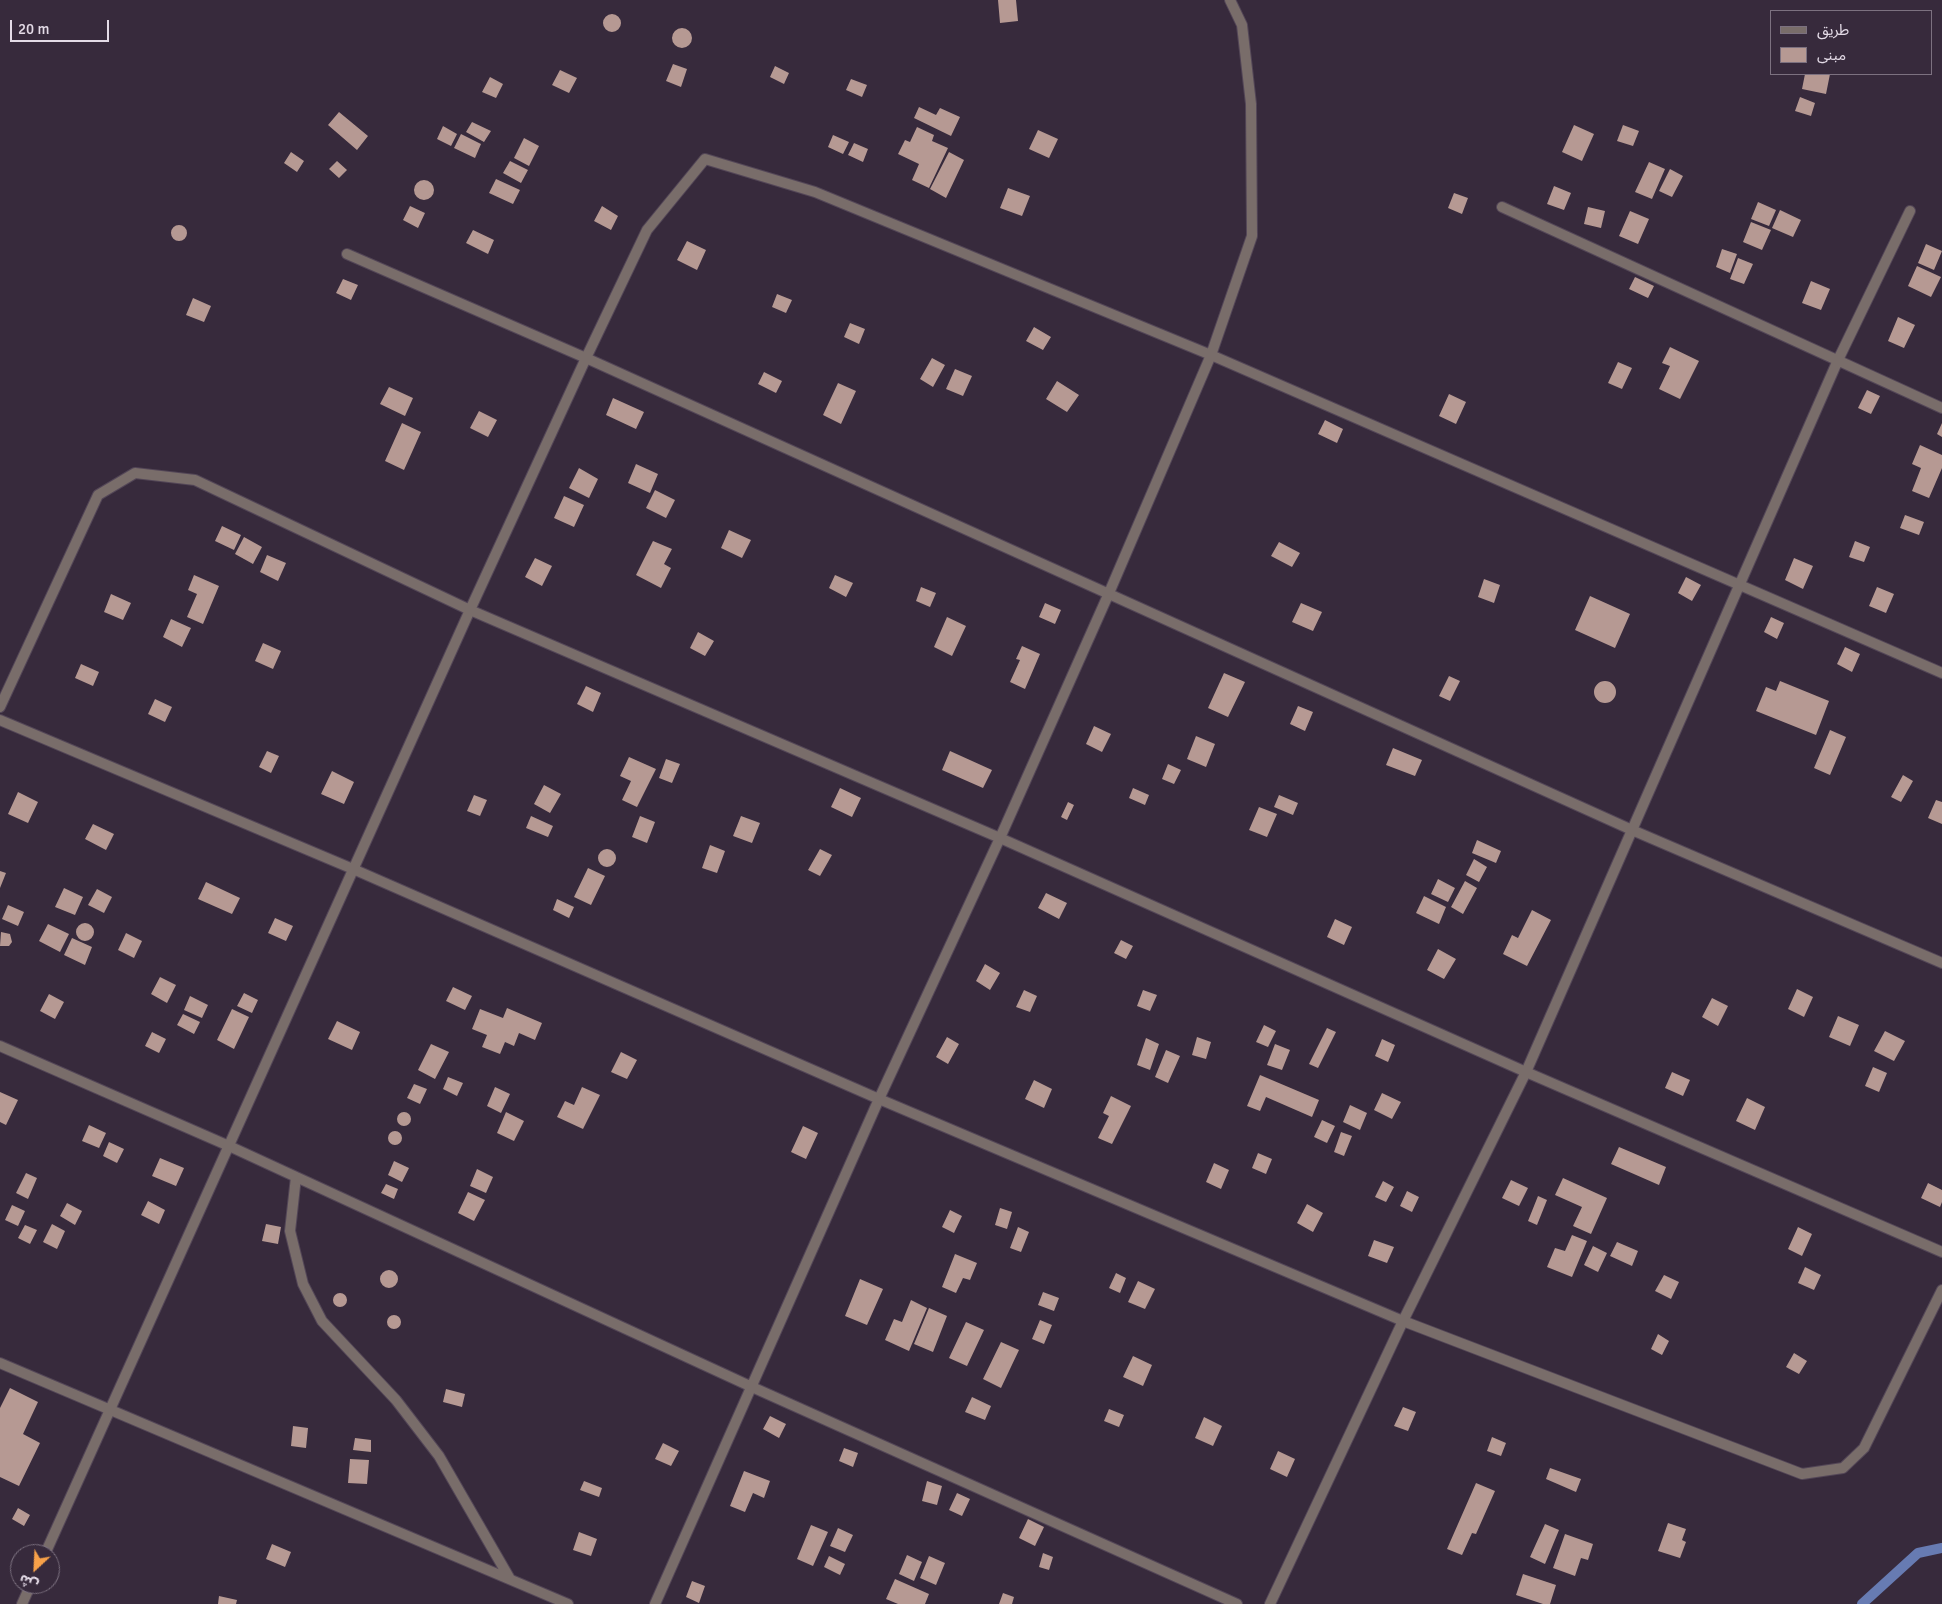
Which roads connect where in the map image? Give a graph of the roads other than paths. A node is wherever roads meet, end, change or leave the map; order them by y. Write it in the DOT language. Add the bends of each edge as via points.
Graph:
graph roads {
  1 [pos="1230,0"];
  2 [pos="1502,207"];
  3 [pos="1910,211"];
  4 [pos="347,254"];
  5 [pos="1211,355"];
  6 [pos="586,358"];
  7 [pos="1838,360"];
  8 [pos="1942,408"];
  9 [pos="1739,586"];
  10 [pos="1109,594"];
  11 [pos="470,610"];
  12 [pos="1942,673"];
  13 [pos="4,685"];
  14 [pos="0,707"];
  15 [pos="0,720"];
  16 [pos="1632,830"];
  17 [pos="1000,838"];
  18 [pos="353,869"];
  19 [pos="1942,963"];
  20 [pos="0,1046"];
  21 [pos="1526,1072"];
  22 [pos="880,1098"];
  23 [pos="229,1146"];
  24 [pos="296,1177"];
  25 [pos="1942,1252"];
  26 [pos="1942,1290"];
  27 [pos="1403,1321"];
  28 [pos="0,1363"];
  29 [pos="752,1387"];
  30 [pos="111,1410"];
  31 [pos="50,1544"];
  32 [pos="510,1579"];
  33 [pos="568,1604"];
  34 [pos="654,1604"];
  35 [pos="1237,1604"];
  36 [pos="1270,1604"];
  1 -- 5 [label="street" via="1242,25 1251,104 1252,236"];
  2 -- 7 [label="street"];
  3 -- 7 [label="street"];
  4 -- 6 [label="street"];
  5 -- 6 [label="street" via="815,192 705,159 647,230"];
  5 -- 9 [label="street"];
  5 -- 10 [label="street"];
  6 -- 10 [label="street"];
  6 -- 11 [label="street"];
  7 -- 8 [label="street"];
  7 -- 9 [label="street"];
  9 -- 12 [label="street"];
  9 -- 16 [label="street"];
  10 -- 16 [label="street"];
  10 -- 17 [label="street"];
  11 -- 13 [label="street" via="195,480 135,473 98,495"];
  11 -- 17 [label="street"];
  11 -- 18 [label="street"];
  13 -- 14 [label="street"];
  15 -- 18 [label="street"];
  16 -- 19 [label="street"];
  16 -- 21 [label="street"];
  17 -- 21 [label="street"];
  17 -- 22 [label="street"];
  18 -- 22 [label="street"];
  18 -- 23 [label="street"];
  20 -- 23 [label="street"];
  21 -- 25 [label="street"];
  21 -- 27 [label="street"];
  22 -- 27 [label="street"];
  22 -- 29 [label="street"];
  23 -- 24 [label="street"];
  23 -- 30 [label="street"];
  24 -- 29 [label="street"];
  24 -- 32 [label="street" via="290,1232 303,1284 322,1321 396,1400 438,1456"];
  26 -- 27 [label="street" via="1864,1448 1843,1468 1802,1474"];
  27 -- 36 [label="street"];
  28 -- 30 [label="street"];
  29 -- 34 [label="street"];
  29 -- 35 [label="street"];
  30 -- 31 [label="street"];
  30 -- 32 [label="street"];
  32 -- 33 [label="street"];
}
